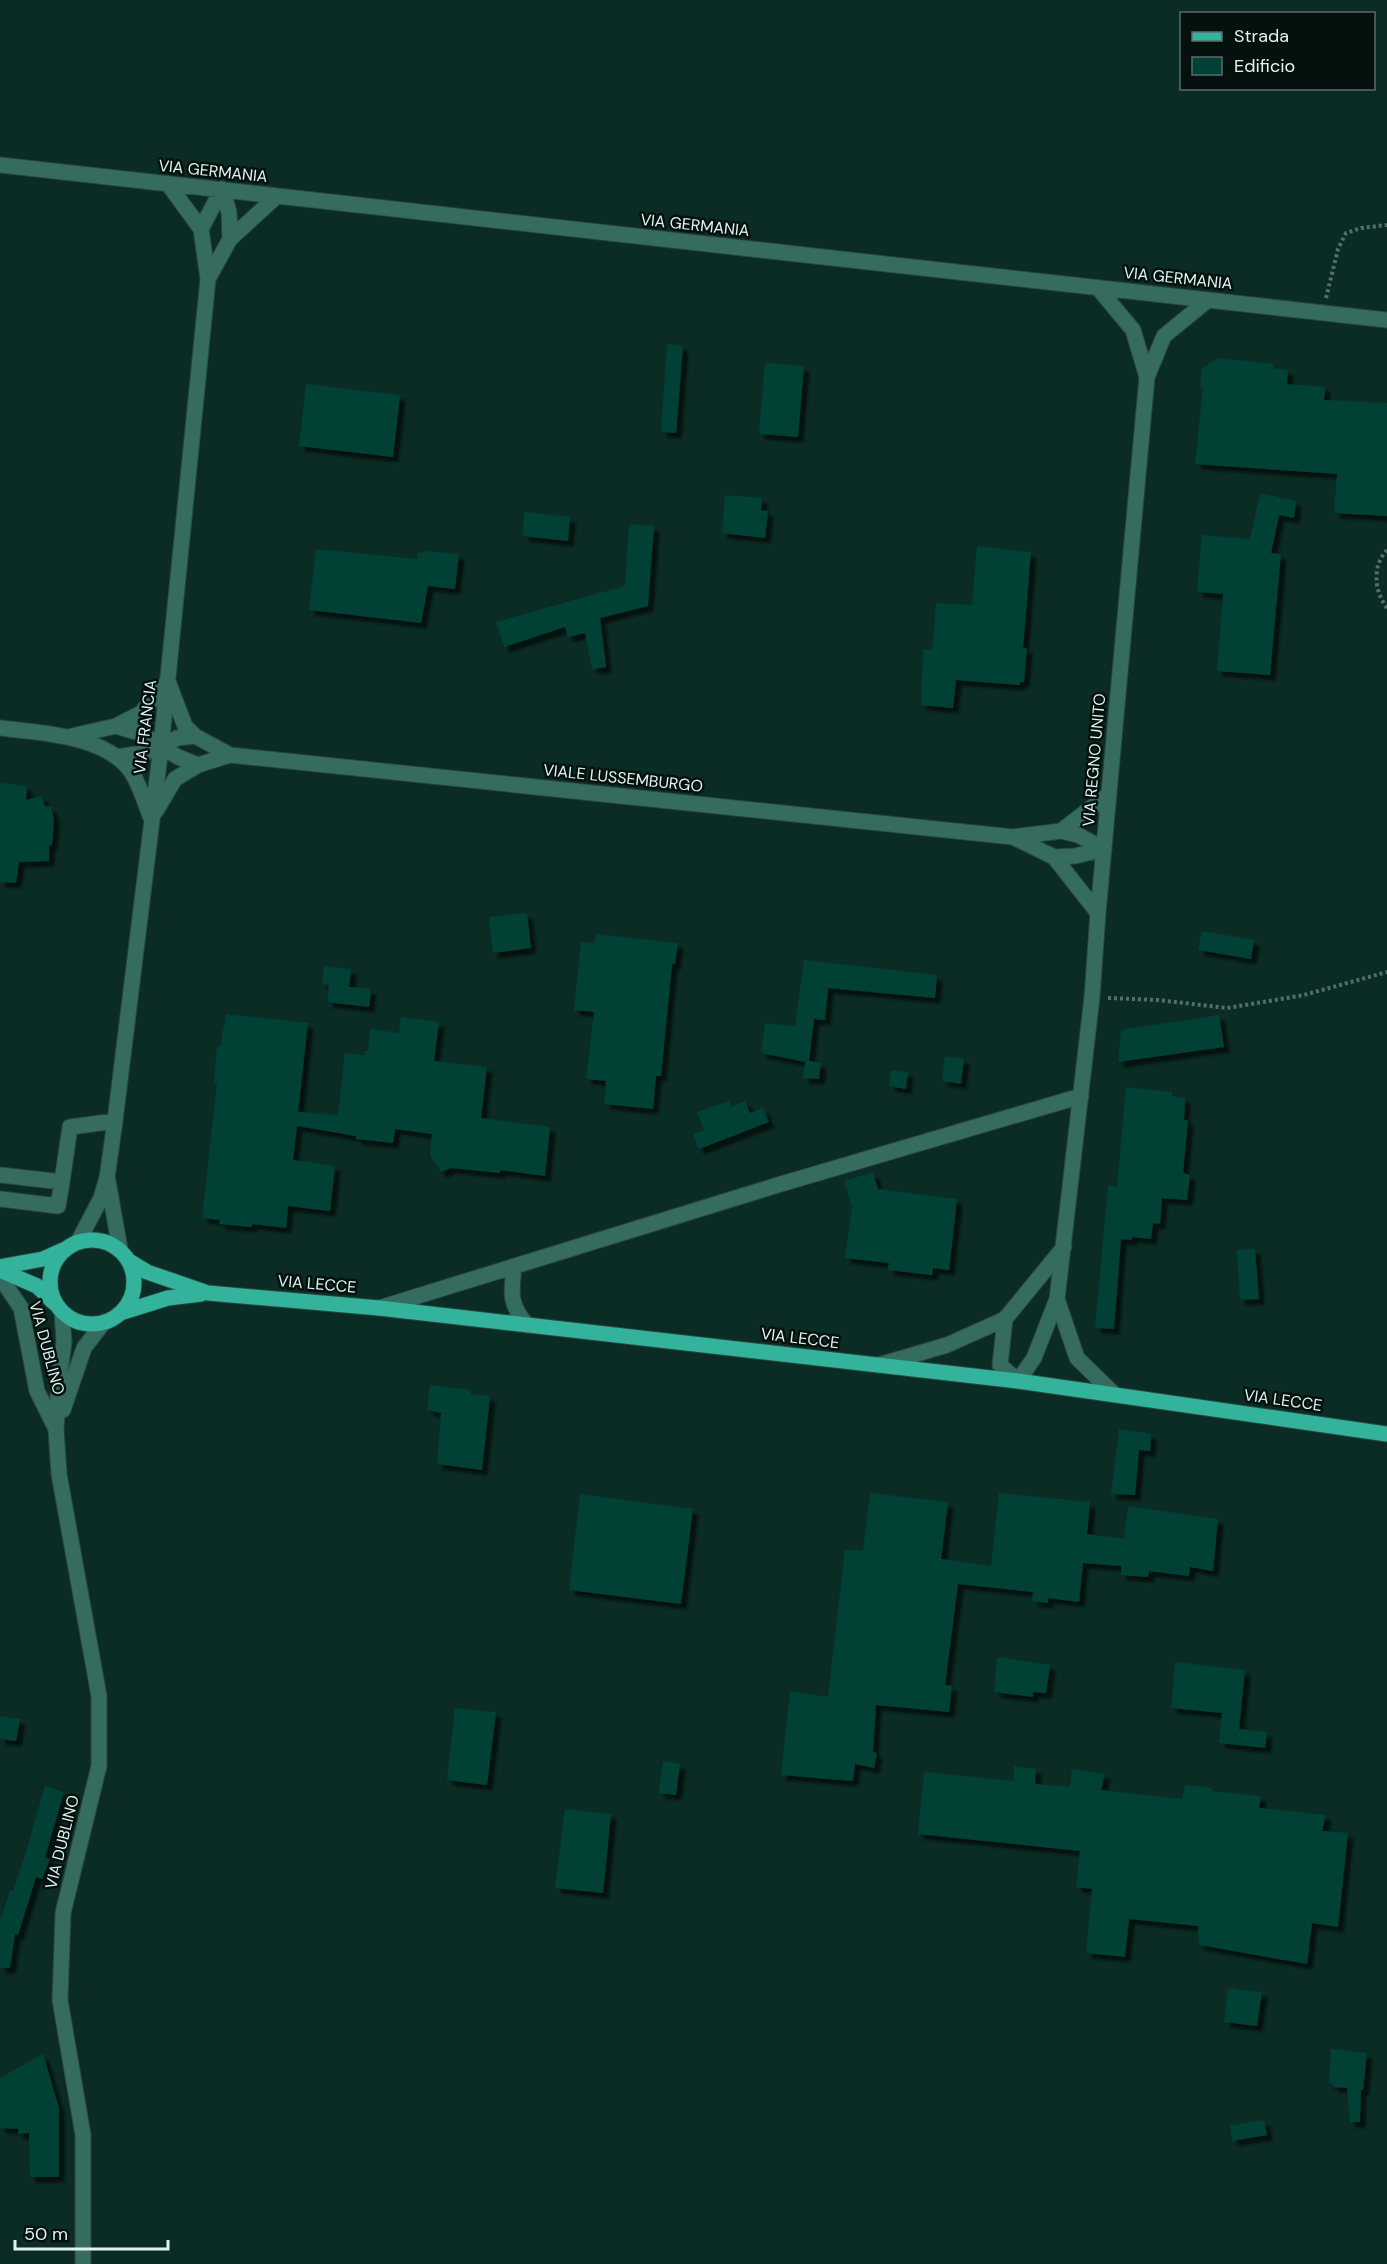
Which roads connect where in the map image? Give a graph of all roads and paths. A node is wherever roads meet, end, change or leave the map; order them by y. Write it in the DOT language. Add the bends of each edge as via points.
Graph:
graph roads {
  1 [pos="0,165"];
  2 [pos="168,184"];
  3 [pos="222,189"];
  4 [pos="277,196"];
  5 [pos="1387,225"];
  6 [pos="201,228"];
  7 [pos="230,239"];
  8 [pos="208,279"];
  9 [pos="1098,288"];
  10 [pos="1208,300"];
  11 [pos="1322,313"];
  12 [pos="1387,320"];
  13 [pos="1147,377"];
  14 [pos="1387,550"];
  15 [pos="1387,608"];
  16 [pos="168,681"];
  17 [pos="116,726"];
  18 [pos="0,728"];
  19 [pos="72,736"];
  20 [pos="195,736"];
  21 [pos="161,747"];
  22 [pos="230,755"];
  23 [pos="117,757"];
  24 [pos="198,765"];
  25 [pos="1109,794"];
  26 [pos="151,819"];
  27 [pos="1061,831"];
  28 [pos="1012,837"];
  29 [pos="1104,849"];
  30 [pos="1054,857"];
  31 [pos="1098,913"];
  32 [pos="1387,972"];
  33 [pos="1092,997"];
  34 [pos="1081,1096"];
  35 [pos="115,1121"];
  36 [pos="0,1175"];
  37 [pos="107,1178"];
  38 [pos="62,1182"];
  39 [pos="0,1199"];
  40 [pos="78,1242"];
  41 [pos="1064,1247"];
  42 [pos="63,1250"];
  43 [pos="124,1255"];
  44 [pos="514,1268"];
  45 [pos="0,1269"];
  46 [pos="0,1277"];
  47 [pos="208,1293"];
  48 [pos="1057,1299"];
  49 [pos="59,1308"];
  50 [pos="379,1308"];
  51 [pos="120,1313"];
  52 [pos="1005,1319"];
  53 [pos="104,1322"];
  54 [pos="527,1325"];
  55 [pos="878,1366"];
  56 [pos="1018,1381"];
  57 [pos="1114,1394"];
  58 [pos="56,1430"];
  59 [pos="1387,1434"];
  60 [pos="83,2264"];
  1 -- 2 [label="street, VIA GERMANIA"];
  2 -- 3 [label="street, VIA GERMANIA"];
  2 -- 6 [label="street"];
  3 -- 4 [label="street, VIA GERMANIA"];
  3 -- 6 [label="street"];
  3 -- 7 [label="street" via="229,212"];
  4 -- 7 [label="street"];
  4 -- 9 [label="street, VIA GERMANIA"];
  5 -- 11 [label="path" via="1346,233 1338,249"];
  6 -- 8 [label="street"];
  7 -- 8 [label="street"];
  8 -- 16 [label="street, VIA FRANCIA"];
  9 -- 10 [label="street, VIA GERMANIA"];
  9 -- 13 [label="street" via="1133,330"];
  10 -- 11 [label="street, VIA GERMANIA"];
  10 -- 13 [label="street, VIA REGNO UNITO" via="1164,336"];
  11 -- 12 [label="street, VIA GERMANIA"];
  13 -- 25 [label="street, VIA REGNO UNITO"];
  14 -- 15 [label="path" via="1379,558 1377,587"];
  16 -- 17 [label="street" via="141,713"];
  16 -- 20 [label="street" via="185,726"];
  16 -- 21 [label="street, VIA FRANCIA"];
  17 -- 19 [label="street"];
  17 -- 21 [label="street" via="142,734"];
  18 -- 19 [label="street"];
  19 -- 23 [label="street"];
  20 -- 21 [label="street" via="177,738"];
  20 -- 22 [label="street"];
  21 -- 23 [label="street"];
  21 -- 24 [label="street"];
  21 -- 26 [label="street, VIA FRANCIA"];
  22 -- 24 [label="street"];
  22 -- 28 [label="street, VIALE LUSSEMBURGO"];
  23 -- 26 [label="street" via="131,772"];
  24 -- 26 [label="street" via="175,779"];
  25 -- 27 [label="street"];
  25 -- 29 [label="street, VIA REGNO UNITO"];
  26 -- 35 [label="street, VIA FRANCIA"];
  27 -- 28 [label="street"];
  27 -- 29 [label="street"];
  28 -- 30 [label="street"];
  29 -- 30 [label="street"];
  29 -- 31 [label="street, VIA REGNO UNITO"];
  30 -- 31 [label="street"];
  31 -- 33 [label="street, VIA REGNO UNITO"];
  32 -- 33 [label="path" via="1304,995 1227,1008"];
  33 -- 34 [label="street, VIA REGNO UNITO"];
  34 -- 41 [label="street, VIA REGNO UNITO"];
  34 -- 44 [label="street"];
  35 -- 37 [label="street, VIA FRANCIA"];
  35 -- 38 [label="street" via="70,1127"];
  36 -- 38 [label="street"];
  37 -- 40 [label="street"];
  37 -- 43 [label="street"];
  38 -- 39 [label="street" via="58,1206"];
  40 -- 42 [label="main road"];
  40 -- 43 [label="main road" via="100,1240"];
  41 -- 48 [label="street, VIA REGNO UNITO"];
  41 -- 52 [label="street"];
  42 -- 45 [label="main road"];
  42 -- 49 [label="main road" via="50,1276 51,1291"];
  43 -- 47 [label="main road, VIA LECCE" via="147,1272"];
  43 -- 51 [label="main road" via="134,1274 134,1289"];
  44 -- 50 [label="street"];
  44 -- 54 [label="street" via="511,1294 515,1312"];
  45 -- 49 [label="main road" via="37,1286"];
  46 -- 58 [label="street, VIA DUBLINO" via="21,1308 37,1391"];
  47 -- 50 [label="main road, VIA LECCE"];
  47 -- 51 [label="main road, VIA LECCE" via="168,1298"];
  48 -- 56 [label="street" via="1034,1358"];
  48 -- 57 [label="street" via="1077,1358"];
  49 -- 53 [label="main road" via="82,1323"];
  49 -- 58 [label="street, VIA DUBLINO" via="64,1342"];
  50 -- 54 [label="main road, VIA LECCE"];
  51 -- 53 [label="main road"];
  52 -- 55 [label="street" via="947,1345"];
  52 -- 56 [label="street" via="1000,1365"];
  53 -- 58 [label="street, VIA DUBLINO" via="84,1348"];
  54 -- 55 [label="main road, VIA LECCE"];
  55 -- 56 [label="main road, VIA LECCE"];
  56 -- 57 [label="main road, VIA LECCE"];
  57 -- 59 [label="main road, VIA LECCE"];
  58 -- 60 [label="street, VIA DUBLINO" via="59,1474 99,1696 99,1766 62,1924 60,2000 83,2135"];
}
